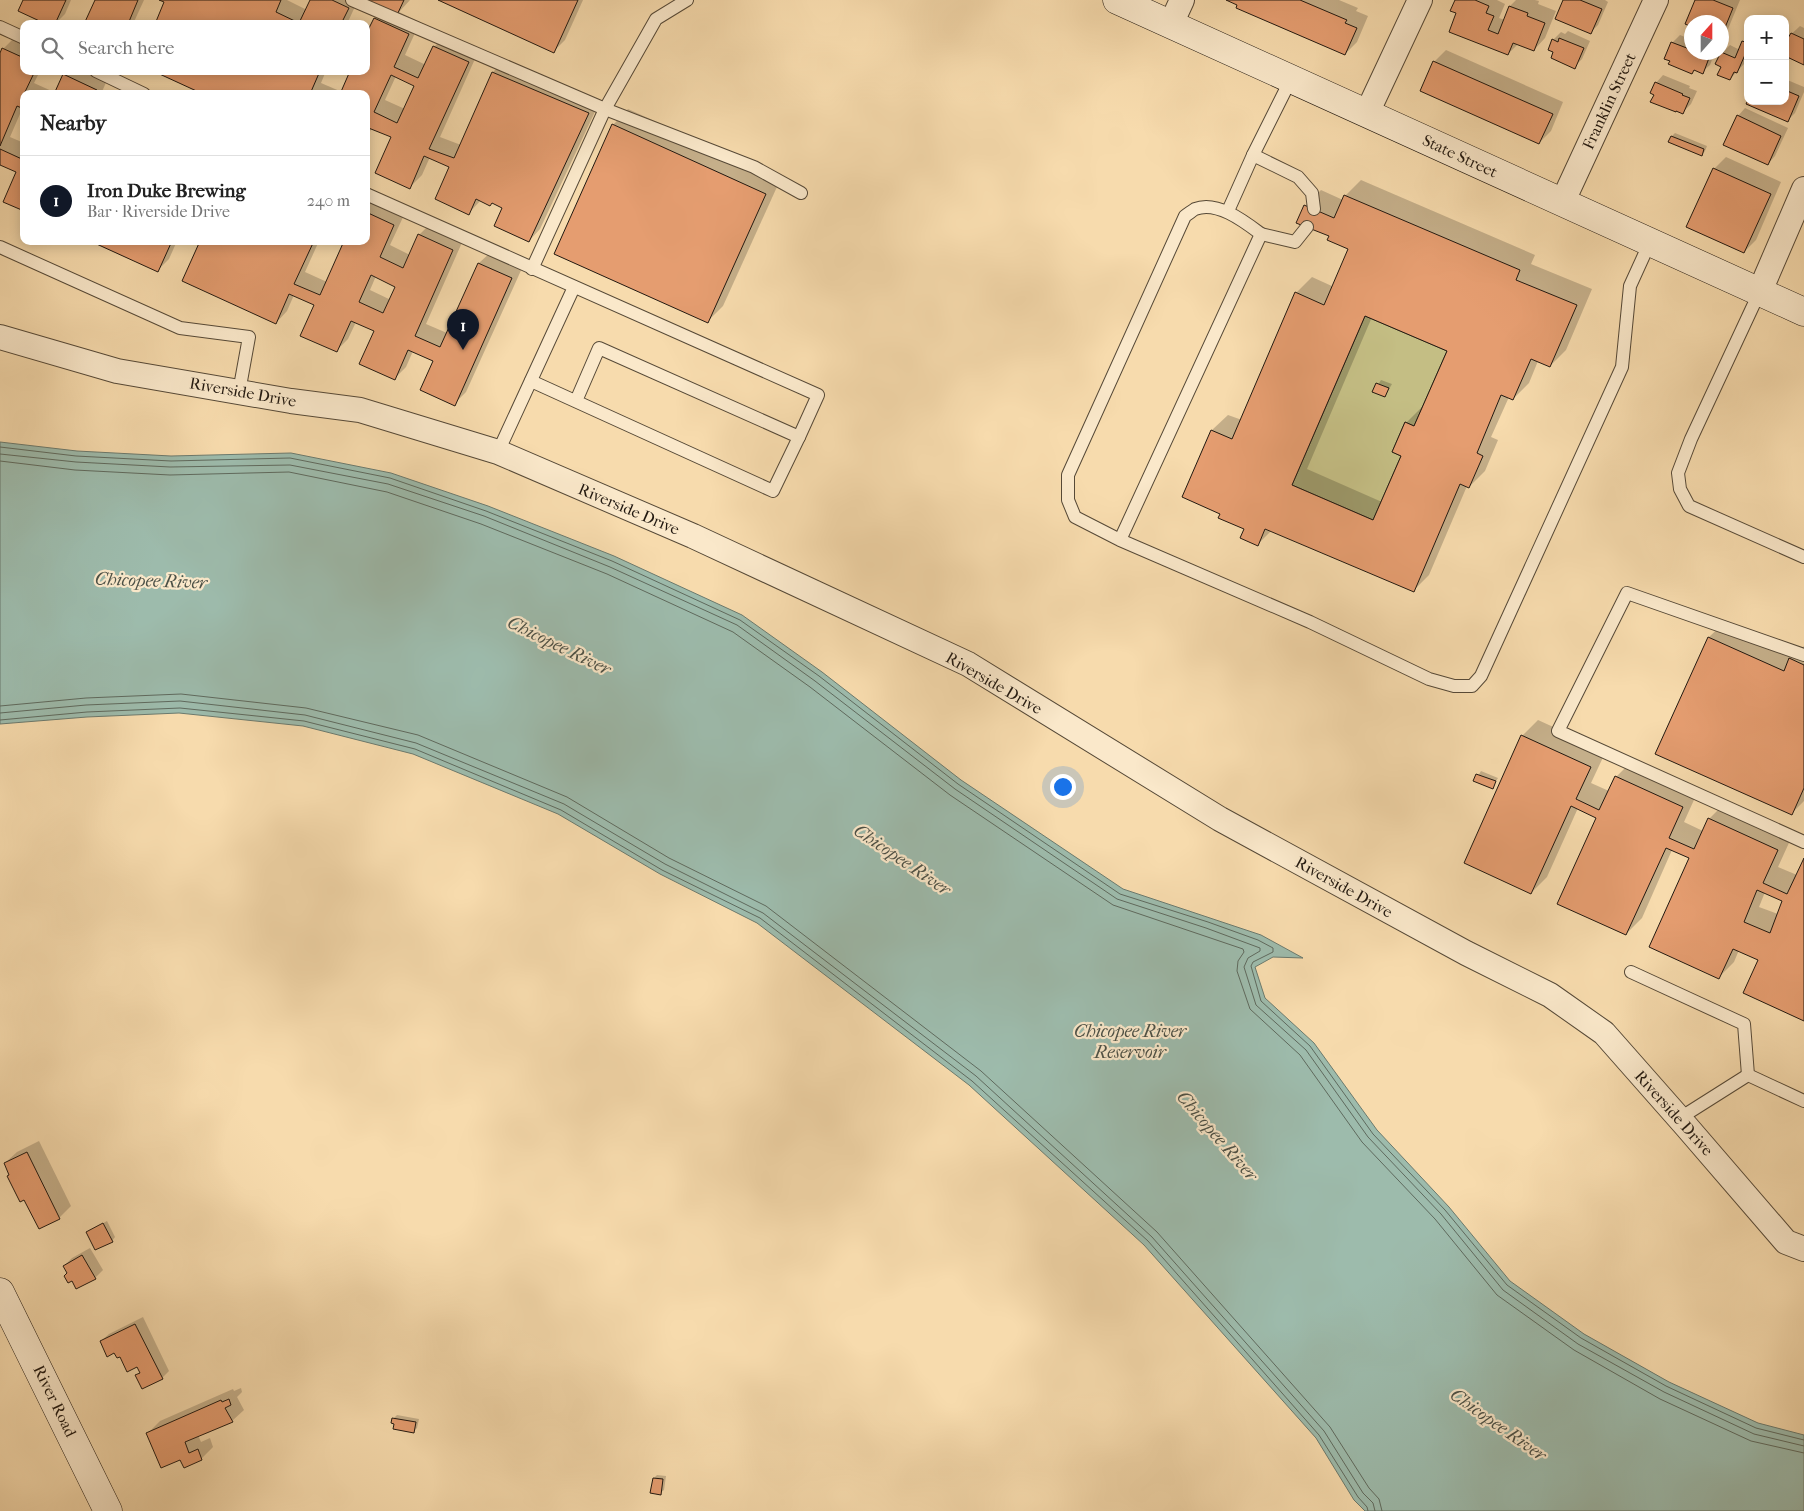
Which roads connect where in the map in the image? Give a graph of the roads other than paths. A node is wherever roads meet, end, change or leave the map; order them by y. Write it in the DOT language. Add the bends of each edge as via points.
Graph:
graph roads {
  1 [pos="352,0"];
  2 [pos="687,0"];
  3 [pos="1117,0"];
  4 [pos="1182,0"];
  5 [pos="1420,0"];
  6 [pos="1656,0"];
  7 [pos="1171,24"];
  8 [pos="0,27"];
  9 [pos="20,36"];
  10 [pos="104,75"];
  11 [pos="1291,79"];
  12 [pos="136,90"];
  13 [pos="605,109"];
  14 [pos="1367,113"];
  15 [pos="1253,155"];
  16 [pos="1804,189"];
  17 [pos="801,193"];
  18 [pos="370,196"];
  19 [pos="1562,203"];
  20 [pos="1314,209"];
  21 [pos="1228,212"];
  22 [pos="1307,227"];
  23 [pos="1261,234"];
  24 [pos="1650,242"];
  25 [pos="0,247"];
  26 [pos="532,269"];
  27 [pos="574,287"];
  28 [pos="1760,291"];
  29 [pos="1804,312"];
  30 [pos="0,337"];
  31 [pos="530,381"];
  32 [pos="240,392"];
  33 [pos="576,401"];
  34 [pos="799,437"];
  35 [pos="498,452"];
  36 [pos="1120,540"];
  37 [pos="1804,557"];
  38 [pos="1804,656"];
  39 [pos="1804,842"];
  40 [pos="1631,972"];
  41 [pos="1748,1076"];
  42 [pos="1804,1101"];
  43 [pos="1680,1118"];
  44 [pos="1804,1249"];
  45 [pos="0,1292"];
  46 [pos="108,1511"];
  1 -- 13 [label="lane"];
  2 -- 13 [label="lane" via="656,19"];
  3 -- 7 [label="street, State Street"];
  4 -- 7 [label="street"];
  5 -- 14 [label="street"];
  6 -- 19 [label="street, Franklin Street"];
  7 -- 11 [label="street, State Street"];
  8 -- 9 [label="lane"];
  10 -- 12 [label="lane"];
  11 -- 14 [label="street, State Street"];
  11 -- 15 [label="lane"];
  13 -- 17 [label="lane" via="754,167"];
  13 -- 26 [label="lane"];
  14 -- 19 [label="street, State Street"];
  15 -- 20 [label="lane" via="1298,177 1312,193"];
  15 -- 21 [label="lane"];
  16 -- 28 [label="street"];
  18 -- 26 [label="lane"];
  19 -- 24 [label="street, State Street"];
  21 -- 23 [label="lane"];
  21 -- 36 [label="lane" via="1206,207 1185,216 1068,474 1068,500 1075,518"];
  22 -- 23 [label="lane" via="1295,242"];
  23 -- 36 [label="lane"];
  24 -- 28 [label="street, State Street"];
  24 -- 36 [label="lane" via="1630,286 1622,367 1481,676 1472,686 1454,686 1429,679 1310,622"];
  25 -- 32 [label="lane" via="180,328 250,337"];
  26 -- 27 [label="lane"];
  27 -- 31 [label="lane"];
  27 -- 34 [label="lane" via="818,395"];
  28 -- 29 [label="street, State Street"];
  28 -- 37 [label="lane" via="1691,439 1678,473 1680,489 1689,506"];
  30 -- 32 [label="street, Riverside Drive" via="118,371"];
  31 -- 33 [label="lane"];
  31 -- 35 [label="lane"];
  32 -- 35 [label="street, Riverside Drive" via="360,410"];
  33 -- 34 [label="lane" via="599,348"];
  33 -- 34 [label="lane" via="774,491"];
  35 -- 43 [label="street, Riverside Drive" via="693,536 968,664 1220,819 1550,996 1604,1034"];
  38 -- 39 [label="lane" via="1627,593 1558,731"];
  40 -- 41 [label="lane" via="1744,1024"];
  41 -- 42 [label="lane"];
  41 -- 43 [label="lane"];
  43 -- 44 [label="street, Riverside Drive" via="1786,1242"];
  45 -- 46 [label="street, River Road"];
}
